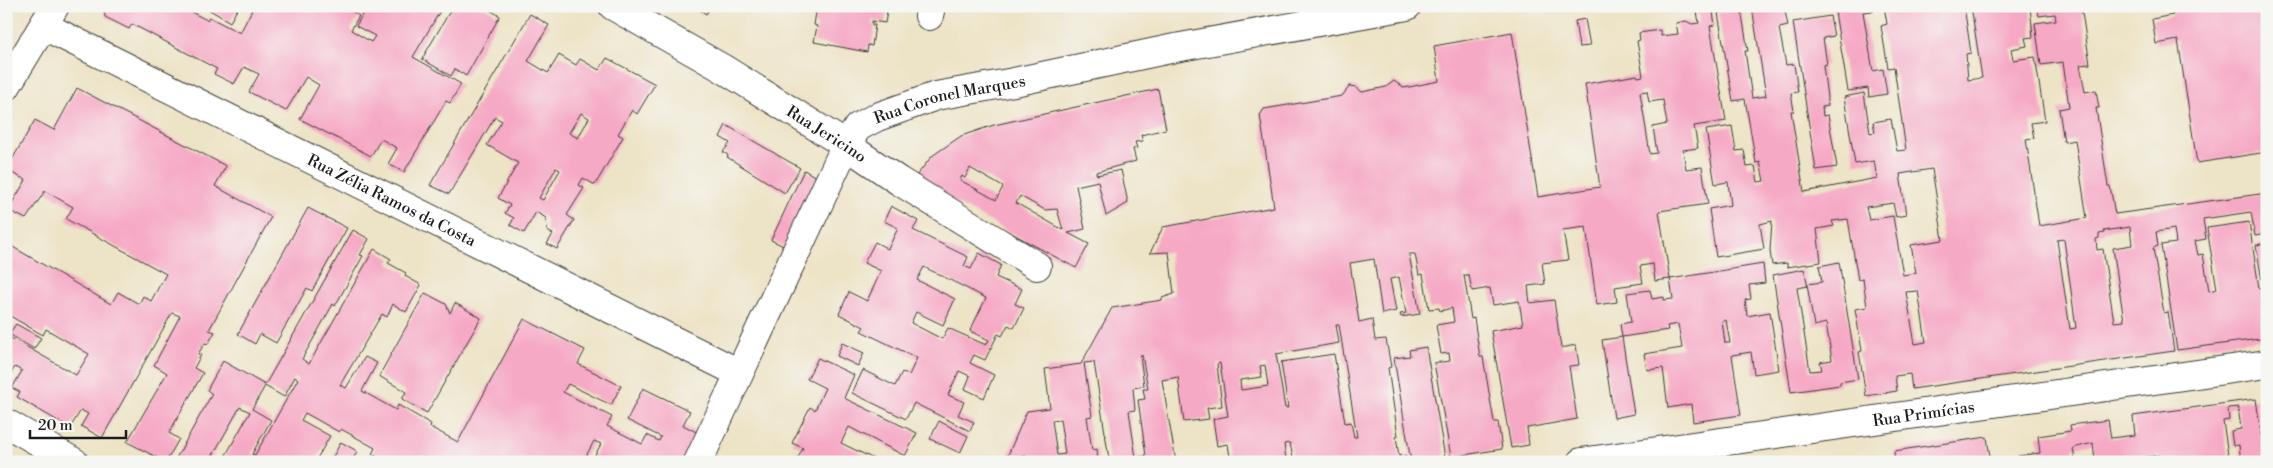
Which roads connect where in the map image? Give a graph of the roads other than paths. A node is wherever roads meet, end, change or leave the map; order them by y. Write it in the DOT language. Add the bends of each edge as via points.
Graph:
graph roads {
  1 [pos="613,6"];
  2 [pos="1407,6"];
  3 [pos="49,16"];
  4 [pos="6,86"];
  5 [pos="846,146"];
  6 [pos="1037,266"];
  7 [pos="2267,364"];
  8 [pos="739,373"];
  9 [pos="6,423"];
  10 [pos="74,462"];
  11 [pos="698,462"];
  12 [pos="1581,462"];
  1 -- 5 [label="street, Rua Jericino" via="722,68"];
  2 -- 5 [label="street, Rua Coronel Marques" via="936,96 858,127"];
  3 -- 4 [label="street"];
  3 -- 8 [label="street, Rua Zélia Ramos da Costa"];
  5 -- 6 [label="street, Rua Jericino"];
  5 -- 8 [label="street, Rua Coronel Marques"];
  7 -- 12 [label="street, Rua Primícias"];
  8 -- 11 [label="street, Rua Coronel Marques"];
  9 -- 10 [label="street"];
}
